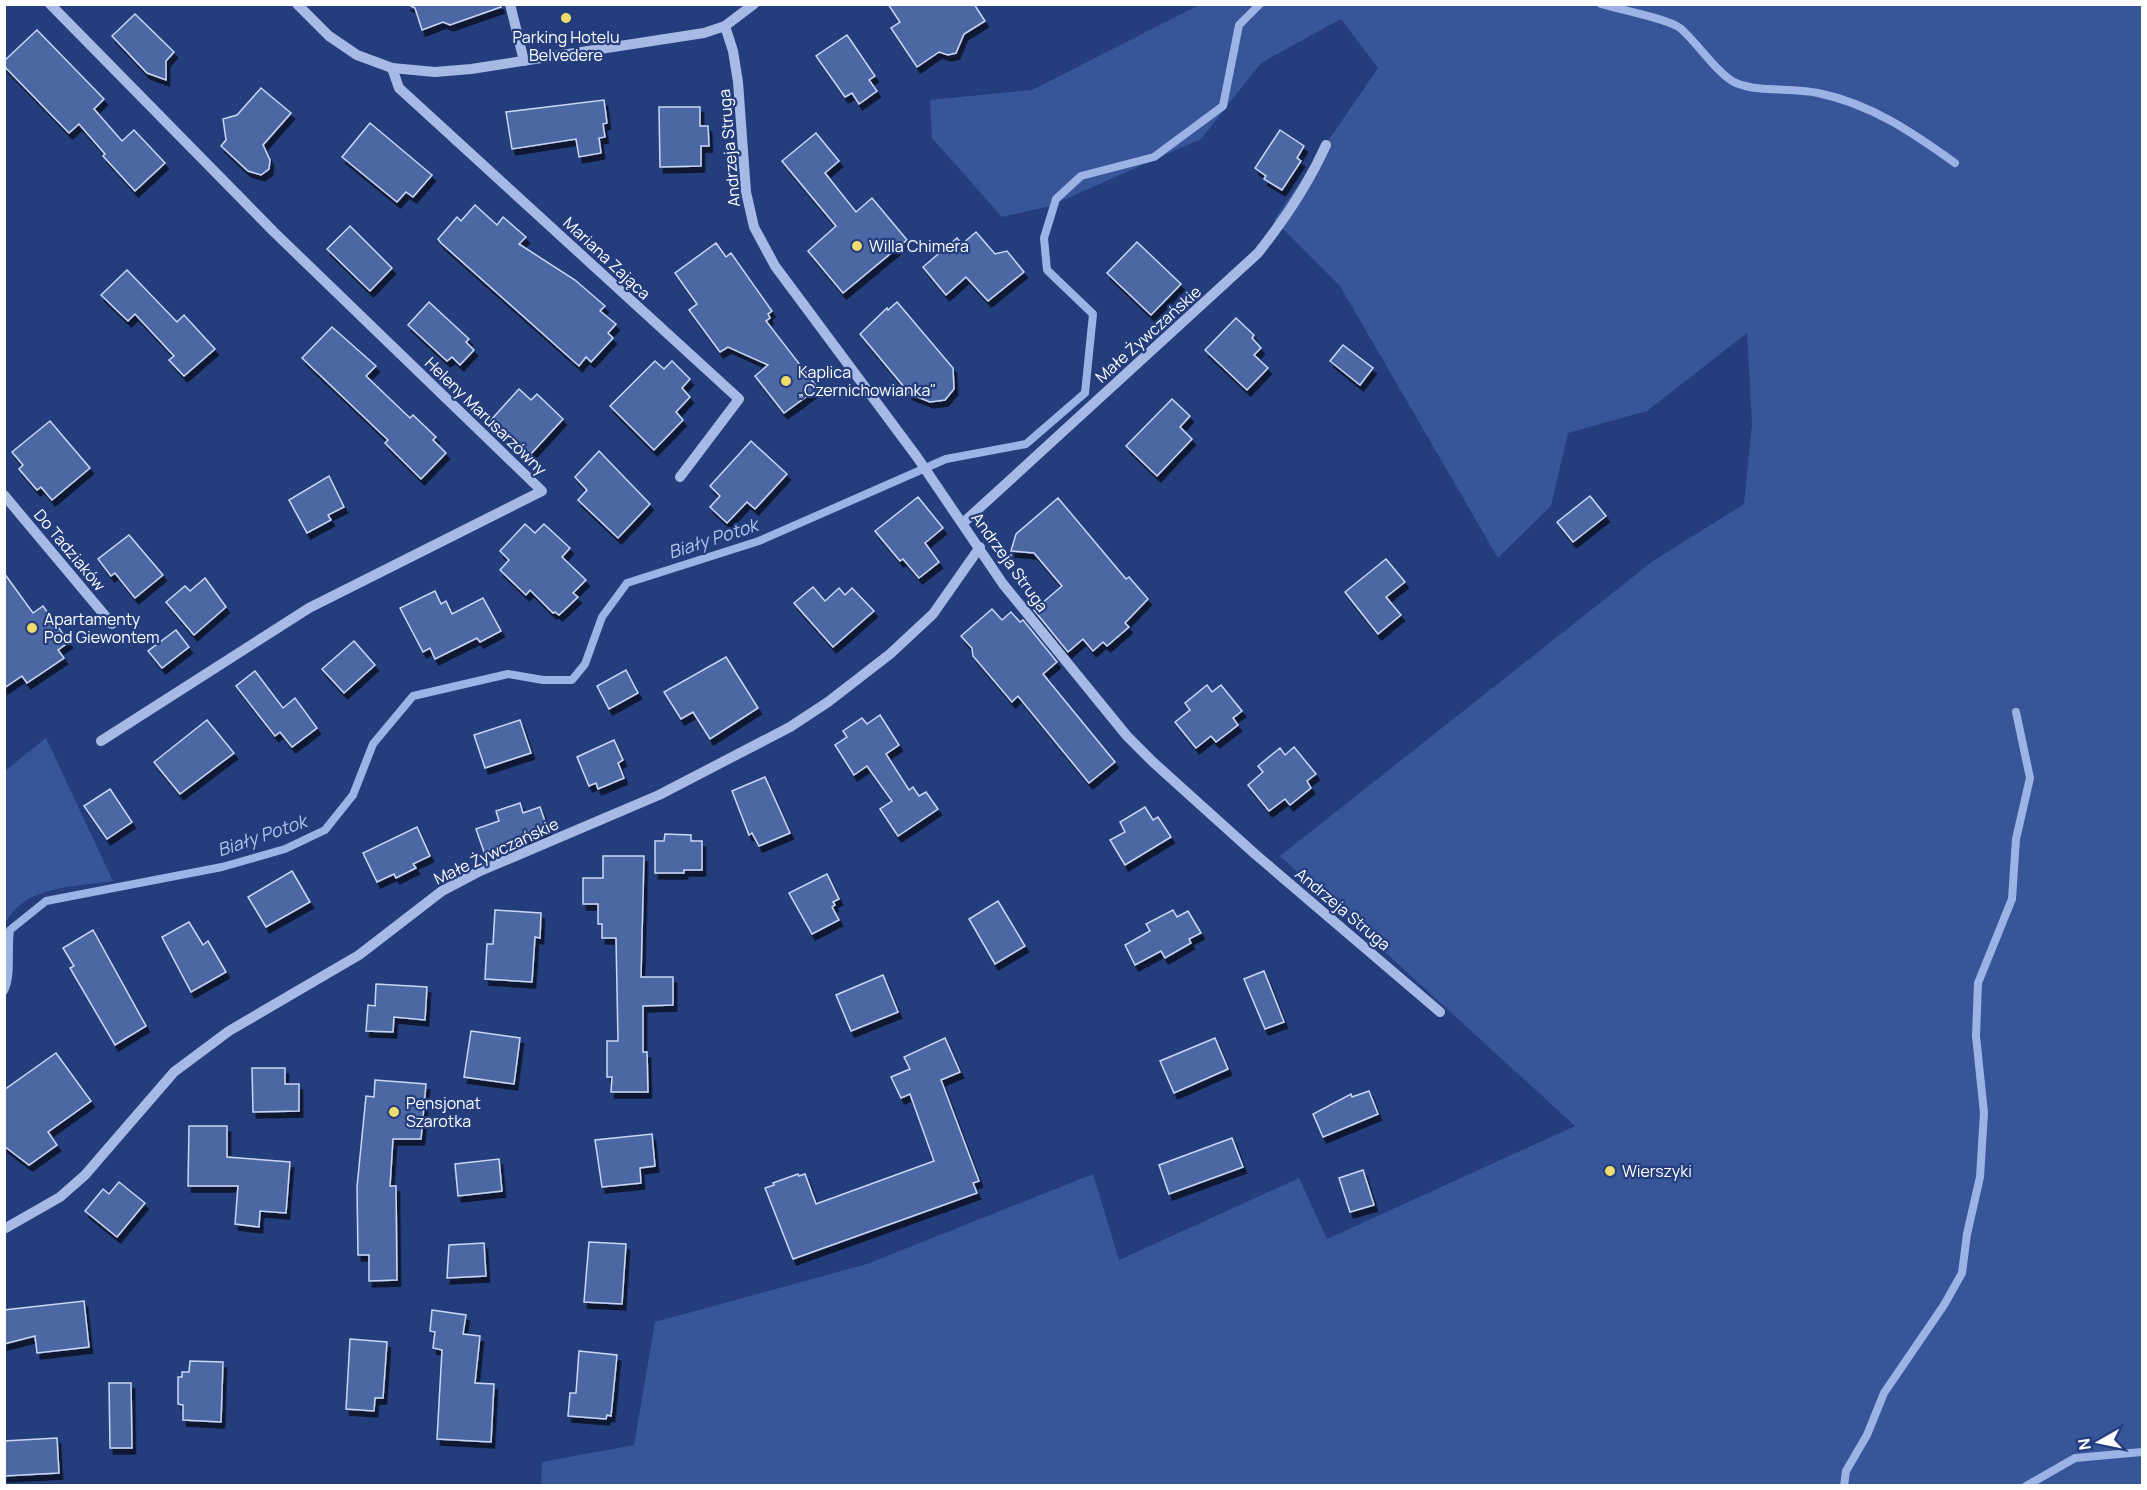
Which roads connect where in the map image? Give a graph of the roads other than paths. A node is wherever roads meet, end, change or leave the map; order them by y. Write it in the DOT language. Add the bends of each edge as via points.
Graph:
graph roads {
  1 [pos="50,4"];
  2 [pos="297,4"];
  3 [pos="510,4"];
  4 [pos="754,4"];
  5 [pos="725,26"];
  6 [pos="524,61"];
  7 [pos="392,68"];
  8 [pos="1326,145"];
  9 [pos="680,477"];
  10 [pos="4,495"];
  11 [pos="963,523"];
  12 [pos="980,547"];
  13 [pos="112,624"];
  14 [pos="101,741"];
  15 [pos="1440,1012"];
  16 [pos="4,1229"];
  1 -- 14 [label="street, Heleny Marusarzówny" via="274,232 542,491 309,608"];
  2 -- 7 [label="street" via="342,45"];
  3 -- 6 [label="street"];
  4 -- 5 [label="street"];
  5 -- 6 [label="street" via="704,33"];
  5 -- 11 [label="street, Andrzeja Struga" via="738,82 746,192 754,227 775,266"];
  6 -- 7 [label="street" via="449,72"];
  7 -- 9 [label="street, Mariana Zająca" via="399,88 739,399"];
  8 -- 11 [label="street, Małe Żywczańskie" via="1291,210 1258,253"];
  10 -- 13 [label="street, Do Tadziaków"];
  11 -- 12 [label="street, Andrzeja Struga"];
  12 -- 15 [label="street, Andrzeja Struga" via="1019,604 1134,742 1255,854"];
  12 -- 16 [label="street, Małe Żywczańskie" via="927,620 828,702 790,727 659,795 442,891 342,966 238,1025 174,1072 85,1175 60,1197"];
}
